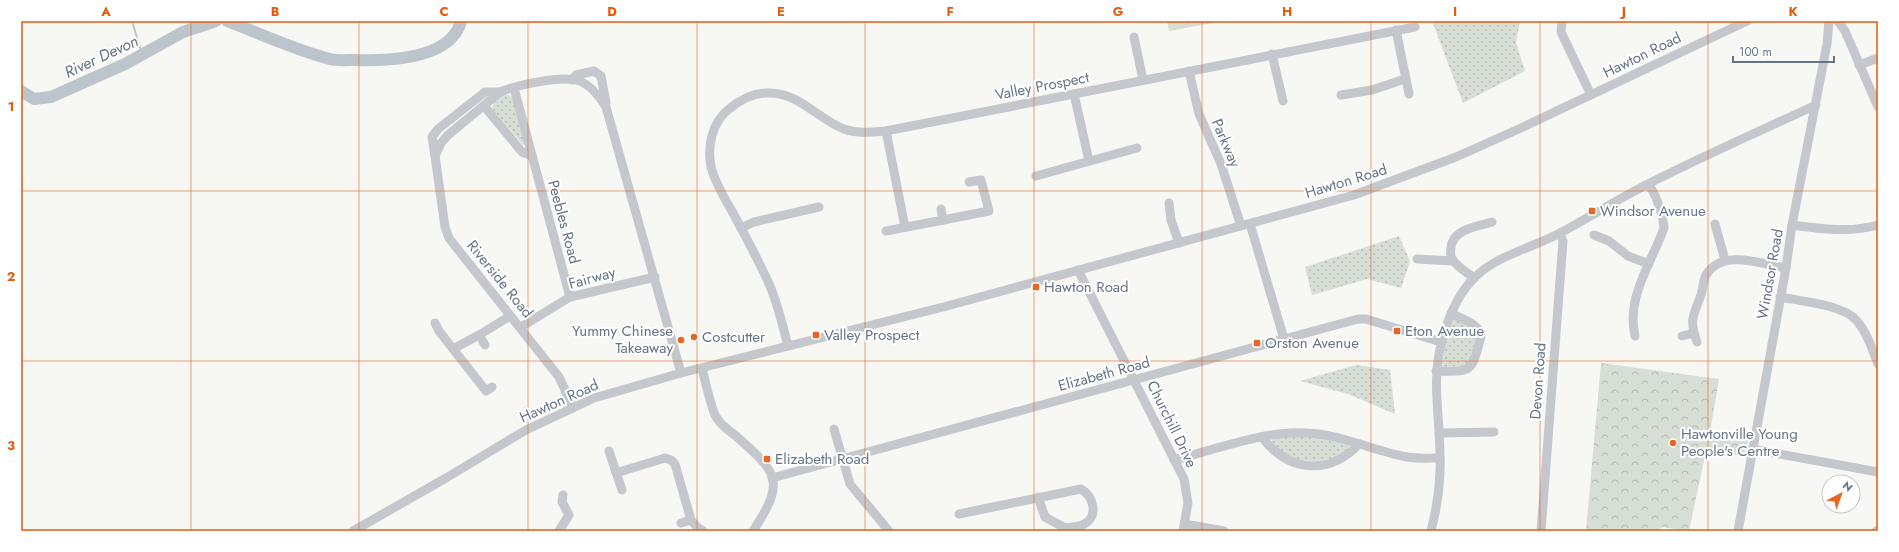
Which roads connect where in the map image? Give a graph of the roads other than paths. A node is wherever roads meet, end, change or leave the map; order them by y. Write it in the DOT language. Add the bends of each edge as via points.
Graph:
graph roads {
  1 [pos="1562,21"];
  2 [pos="1747,21"];
  3 [pos="1829,21"];
  4 [pos="1838,21"];
  5 [pos="1415,27"];
  6 [pos="1396,30"];
  7 [pos="1134,37"];
  8 [pos="1272,54"];
  9 [pos="1878,58"];
  10 [pos="1859,65"];
  11 [pos="1189,71"];
  12 [pos="1405,79"];
  13 [pos="572,80"];
  14 [pos="1143,80"];
  15 [pos="514,88"];
  16 [pos="500,92"];
  17 [pos="1074,94"];
  18 [pos="1409,94"];
  19 [pos="1341,95"];
  20 [pos="1591,95"];
  21 [pos="1283,101"];
  22 [pos="1816,105"];
  23 [pos="484,106"];
  24 [pos="606,107"];
  25 [pos="1878,107"];
  26 [pos="886,131"];
  27 [pos="1137,148"];
  28 [pos="530,155"];
  29 [pos="435,156"];
  30 [pos="1089,161"];
  31 [pos="1036,176"];
  32 [pos="969,182"];
  33 [pos="1649,184"];
  34 [pos="1169,203"];
  35 [pos="819,207"];
  36 [pos="941,209"];
  37 [pos="943,220"];
  38 [pos="1492,222"];
  39 [pos="1250,224"];
  40 [pos="1715,224"];
  41 [pos="1792,225"];
  42 [pos="1878,225"];
  43 [pos="1241,226"];
  44 [pos="905,227"];
  45 [pos="741,228"];
  46 [pos="886,231"];
  47 [pos="1560,233"];
  48 [pos="1594,235"];
  49 [pos="1180,243"];
  50 [pos="1417,259"];
  51 [pos="1725,260"];
  52 [pos="1453,261"];
  53 [pos="1649,264"];
  54 [pos="1786,268"];
  55 [pos="1078,270"];
  56 [pos="655,277"];
  57 [pos="1474,278"];
  58 [pos="570,297"];
  59 [pos="1780,297"];
  60 [pos="1451,313"];
  61 [pos="510,316"];
  62 [pos="440,326"];
  63 [pos="520,327"];
  64 [pos="480,335"];
  65 [pos="1635,336"];
  66 [pos="1682,336"];
  67 [pos="1284,339"];
  68 [pos="1441,342"];
  69 [pos="485,345"];
  70 [pos="788,346"];
  71 [pos="453,349"];
  72 [pos="1878,364"];
  73 [pos="702,369"];
  74 [pos="1436,371"];
  75 [pos="681,373"];
  76 [pos="1135,380"];
  77 [pos="492,387"];
  78 [pos="574,408"];
  79 [pos="834,429"];
  80 [pos="1494,432"];
  81 [pos="1439,433"];
  82 [pos="1262,437"];
  83 [pos="1359,444"];
  84 [pos="1752,449"];
  85 [pos="609,451"];
  86 [pos="1440,458"];
  87 [pos="842,460"];
  88 [pos="1174,460"];
  89 [pos="1878,472"];
  90 [pos="616,473"];
  91 [pos="772,478"];
  92 [pos="622,490"];
  93 [pos="1038,497"];
  94 [pos="560,500"];
  95 [pos="959,514"];
  96 [pos="691,520"];
  97 [pos="681,523"];
  98 [pos="1184,527"];
  99 [pos="888,530"];
  100 [pos="1065,530"];
  101 [pos="354,531"];
  102 [pos="559,531"];
  103 [pos="703,531"];
  104 [pos="753,531"];
  105 [pos="1224,531"];
  106 [pos="1431,531"];
  107 [pos="1541,531"];
  108 [pos="1738,531"];
  1 -- 20 [label="street" via="1561,32"];
  2 -- 20 [label="street, Hawton Road"];
  3 -- 22 [label="street, Windsor Road"];
  4 -- 10 [label="street" via="1845,31"];
  5 -- 6 [label="street, Valley Prospect"];
  6 -- 8 [label="street, Valley Prospect"];
  6 -- 12 [label="street"];
  7 -- 14 [label="street"];
  8 -- 11 [label="street, Valley Prospect"];
  8 -- 21 [label="street"];
  9 -- 10 [label="street"];
  10 -- 25 [label="street"];
  11 -- 14 [label="street, Valley Prospect"];
  11 -- 43 [label="street, Parkway" via="1199,114 1221,164"];
  12 -- 18 [label="street"];
  12 -- 19 [label="street" via="1372,90"];
  13 -- 15 [label="street, Riverside Road" via="550,81"];
  13 -- 24 [label="street, Riverside Road" via="581,82 599,96"];
  13 -- 24 [label="street, Riverside Road" via="576,75 594,71 601,76"];
  14 -- 17 [label="street, Valley Prospect"];
  15 -- 16 [label="street, Riverside Road"];
  15 -- 28 [label="street, Peebles Road"];
  16 -- 23 [label="street, Riverside Road"];
  16 -- 29 [label="street, Riverside Road" via="485,92 438,129 432,137"];
  17 -- 26 [label="street, Valley Prospect"];
  17 -- 30 [label="street"];
  20 -- 39 [label="street, Hawton Road" via="1488,143 1397,180 1354,195"];
  22 -- 33 [label="street"];
  22 -- 41 [label="street, Windsor Road"];
  23 -- 28 [label="street" via="522,152"];
  23 -- 29 [label="street, Riverside Road" via="444,138"];
  24 -- 56 [label="street, Riverside Road"];
  26 -- 44 [label="street"];
  26 -- 45 [label="street, Valley Prospect" via="863,133 845,130 782,94 768,92 752,95 737,102 714,126 710,146 711,167 722,194"];
  27 -- 30 [label="street"];
  28 -- 58 [label="street, Peebles Road"];
  29 -- 61 [label="street, Riverside Road" via="447,233"];
  30 -- 31 [label="street"];
  32 -- 37 [label="street" via="981,180 989,211"];
  33 -- 47 [label="street"];
  33 -- 53 [label="street" via="1659,204 1664,228"];
  34 -- 49 [label="street" via="1171,220"];
  35 -- 45 [label="street" via="754,222"];
  36 -- 37 [label="street"];
  37 -- 44 [label="street"];
  38 -- 52 [label="street" via="1455,236 1450,254"];
  39 -- 43 [label="street, Hawton Road"];
  39 -- 67 [label="street"];
  40 -- 51 [label="street"];
  41 -- 42 [label="street" via="1826,230 1852,230"];
  41 -- 54 [label="street, Windsor Road"];
  43 -- 49 [label="street, Hawton Road"];
  44 -- 46 [label="street"];
  45 -- 70 [label="street, Valley Prospect" via="771,288"];
  47 -- 57 [label="street" via="1498,261"];
  47 -- 107 [label="street, Devon Road" via="1563,241"];
  48 -- 53 [label="street" via="1615,244 1628,256"];
  49 -- 55 [label="street, Hawton Road"];
  50 -- 52 [label="street"];
  51 -- 54 [label="street"];
  51 -- 66 [label="street" via="1710,269 1705,276 1702,292 1693,312 1695,338"];
  52 -- 57 [label="street"];
  53 -- 65 [label="street" via="1636,293 1633,327"];
  54 -- 59 [label="street, Windsor Road"];
  55 -- 70 [label="street, Hawton Road"];
  55 -- 76 [label="street, Churchill Drive"];
  56 -- 58 [label="street, Fairway"];
  56 -- 75 [label="street, Riverside Road"];
  57 -- 60 [label="street" via="1458,298"];
  58 -- 63 [label="street, Fairway"];
  59 -- 72 [label="street" via="1845,311 1856,319 1863,329"];
  59 -- 84 [label="street, Windsor Road"];
  60 -- 68 [label="street"];
  60 -- 74 [label="street" via="1477,327 1481,337 1471,368"];
  61 -- 63 [label="street, Riverside Road"];
  61 -- 64 [label="street"];
  62 -- 71 [label="street"];
  63 -- 78 [label="street, Riverside Road" via="559,377"];
  64 -- 69 [label="street"];
  64 -- 71 [label="street"];
  67 -- 68 [label="street, Elizabeth Road" via="1366,319"];
  67 -- 76 [label="street, Elizabeth Road"];
  68 -- 74 [label="street"];
  70 -- 73 [label="street, Hawton Road"];
  71 -- 77 [label="street" via="486,391"];
  73 -- 75 [label="street, Hawton Road"];
  73 -- 91 [label="street" via="716,416 762,459"];
  74 -- 81 [label="street"];
  75 -- 78 [label="street, Hawton Road" via="594,398"];
  76 -- 87 [label="street, Elizabeth Road"];
  76 -- 88 [label="street, Churchill Drive"];
  78 -- 101 [label="street, Hawton Road" via="526,430"];
  79 -- 87 [label="street"];
  80 -- 81 [label="street"];
  81 -- 86 [label="street"];
  82 -- 83 [label="street" via="1306,433 1340,438"];
  82 -- 83 [label="street" via="1268,446 1282,457 1307,466 1322,465 1340,459"];
  82 -- 88 [label="street"];
  83 -- 86 [label="street" via="1408,457"];
  84 -- 89 [label="street"];
  84 -- 108 [label="street, Windsor Road"];
  85 -- 90 [label="street"];
  86 -- 106 [label="street" via="1436,510"];
  87 -- 91 [label="street, Elizabeth Road"];
  87 -- 99 [label="street" via="850,484"];
  88 -- 98 [label="street, Churchill Drive" via="1184,479 1188,495"];
  90 -- 92 [label="street"];
  90 -- 96 [label="street" via="665,458 671,460 675,464"];
  91 -- 104 [label="street" via="772,498"];
  93 -- 95 [label="street"];
  93 -- 100 [label="street" via="1045,516"];
  93 -- 100 [label="street" via="1081,489 1090,496 1093,512 1090,519 1085,524"];
  94 -- 102 [label="street" via="568,515"];
  96 -- 97 [label="street"];
  96 -- 103 [label="street"];
  98 -- 105 [label="street"];
}
